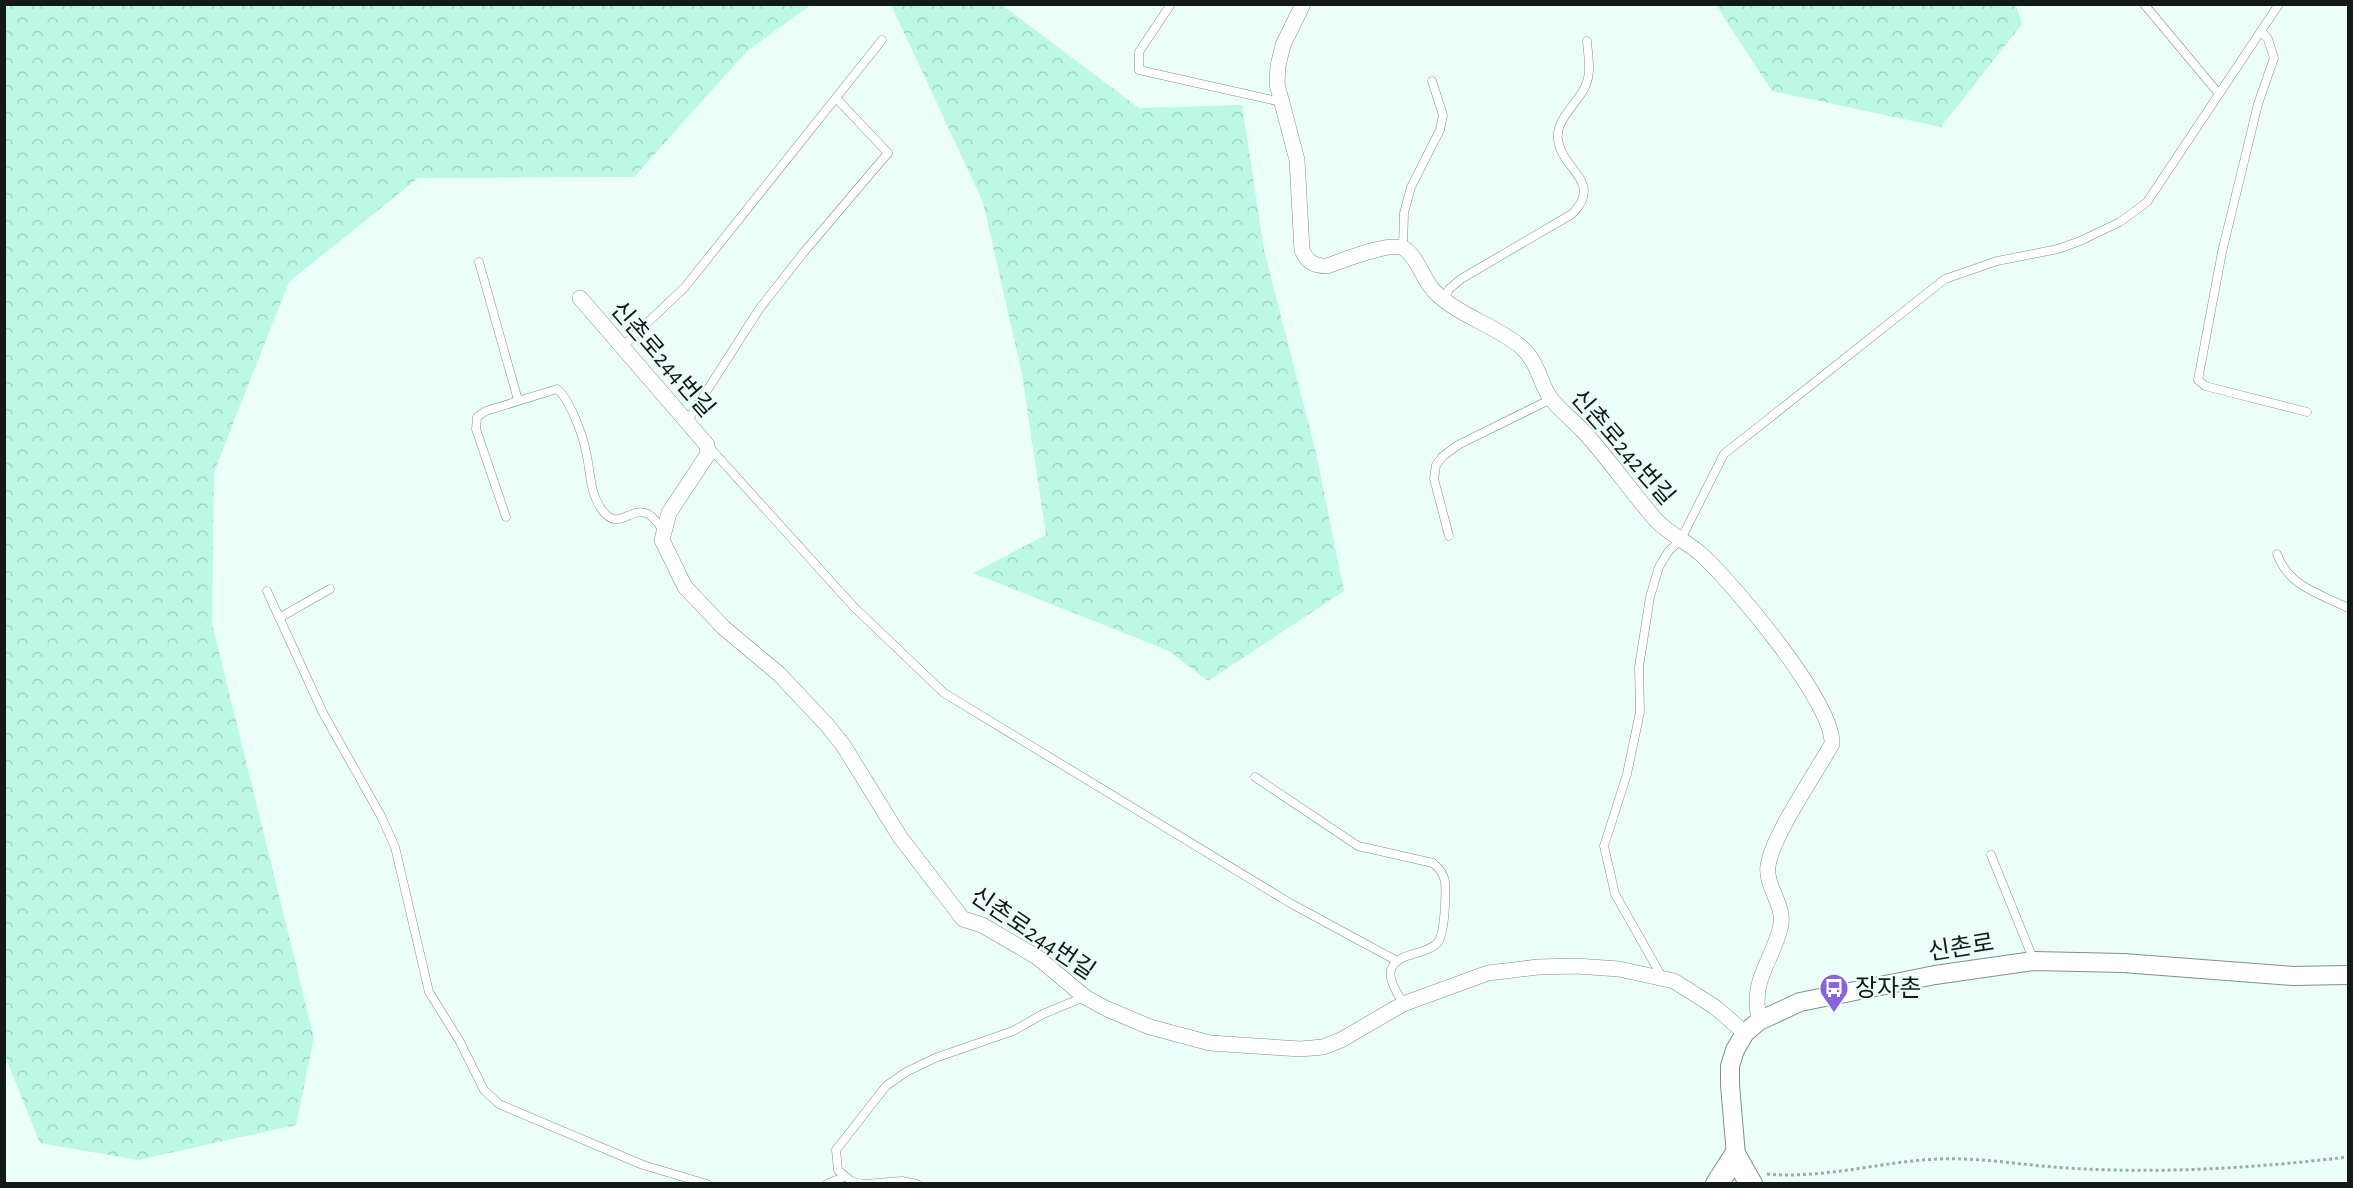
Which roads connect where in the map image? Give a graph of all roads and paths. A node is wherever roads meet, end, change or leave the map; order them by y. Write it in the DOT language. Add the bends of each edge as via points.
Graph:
graph roads {
  1 [pos="1171,4"];
  2 [pos="1303,4"];
  3 [pos="2144,4"];
  4 [pos="2279,4"];
  5 [pos="2261,31"];
  6 [pos="882,40"];
  7 [pos="1587,41"];
  8 [pos="1432,81"];
  9 [pos="2219,94"];
  10 [pos="836,98"];
  11 [pos="1281,102"];
  12 [pos="1403,248"];
  13 [pos="479,262"];
  14 [pos="580,298"];
  15 [pos="1444,300"];
  16 [pos="622,347"];
  17 [pos="1551,399"];
  18 [pos="518,400"];
  19 [pos="2307,412"];
  20 [pos="688,420"];
  21 [pos="707,445"];
  22 [pos="506,517"];
  23 [pos="664,531"];
  24 [pos="1449,536"];
  25 [pos="1681,539"];
  26 [pos="2277,554"];
  27 [pos="330,589"];
  28 [pos="267,591"];
  29 [pos="2349,608"];
  30 [pos="279,618"];
  31 [pos="1255,777"];
  32 [pos="1991,855"];
  33 [pos="1396,961"];
  34 [pos="2034,961"];
  35 [pos="2349,975"];
  36 [pos="1662,977"];
  37 [pos="1085,997"];
  38 [pos="1403,1004"];
  39 [pos="1752,1027"];
  40 [pos="2349,1157"];
  41 [pos="1742,1174"];
  42 [pos="844,1177"];
  43 [pos="707,1184"];
  44 [pos="827,1184"];
  45 [pos="864,1184"];
  46 [pos="916,1184"];
  47 [pos="1717,1184"];
  1 -- 11 [label="lane" via="1139,52 1139,70"];
  2 -- 11 [label="street" via="1282,45 1278,66"];
  3 -- 9 [label="lane"];
  4 -- 5 [label="lane"];
  5 -- 9 [label="lane"];
  5 -- 19 [label="lane" via="2274,58 2258,104 2222,252 2198,380 2205,386"];
  6 -- 10 [label="lane"];
  7 -- 15 [label="lane" via="1586,86 1560,124 1558,140 1582,183 1582,204 1572,214 1461,279 1449,289"];
  8 -- 12 [label="lane" via="1443,115 1440,130 1411,186 1404,213"];
  9 -- 25 [label="lane" via="2147,202 2135,213 2080,242 1997,261 1945,279 1741,438 1724,453 1713,471"];
  10 -- 16 [label="lane" via="686,287"];
  10 -- 20 [label="lane" via="888,153 760,308"];
  11 -- 12 [label="street" via="1296,160 1306,260 1327,266 1391,246"];
  12 -- 15 [label="street, 신촌로242번길" via="1413,257 1422,277"];
  13 -- 18 [label="lane"];
  14 -- 16 [label="street, 신촌로244번길"];
  15 -- 17 [label="street, 신촌로242번길" via="1521,347 1541,374"];
  16 -- 20 [label="street, 신촌로244번길"];
  17 -- 24 [label="lane" via="1458,446 1436,465 1434,479"];
  17 -- 25 [label="street, 신촌로242번길" via="1585,433 1657,521"];
  18 -- 22 [label="lane" via="477,417 476,429"];
  18 -- 23 [label="lane" via="557,389 565,395 602,509 610,518 621,520 641,512 650,514"];
  20 -- 21 [label="street, 신촌로244번길"];
  21 -- 23 [label="street, 신촌로244번길" via="708,454 669,513"];
  21 -- 33 [label="lane" via="854,607 944,693 1290,903"];
  23 -- 37 [label="street, 신촌로244번길" via="662,540 685,587 827,724 900,837 963,918 982,924 1037,957"];
  25 -- 36 [label="lane" via="1659,567 1650,597 1639,667 1640,712 1627,774 1604,846 1615,894"];
  25 -- 39 [label="street, 신촌로242번길" via="1701,554 1752,608 1792,663 1833,732 1832,744 1770,856 1769,881 1782,915 1781,927 1758,981"];
  26 -- 29 [label="lane" via="2293,581"];
  27 -- 30 [label="lane"];
  28 -- 30 [label="lane"];
  30 -- 43 [label="lane" via="323,713 395,847 429,992 484,1090 499,1104 622,1157"];
  31 -- 33 [label="lane" via="1358,846 1433,863 1440,869 1445,881 1443,929 1438,941"];
  32 -- 34 [label="lane"];
  33 -- 38 [label="lane" via="1391,981"];
  34 -- 35 [label="street, 신촌로" via="2124,963 2293,976"];
  34 -- 39 [label="street, 신촌로" via="1935,975 1800,1002"];
  36 -- 38 [label="street, 신촌로244번길" via="1576,966 1506,970"];
  36 -- 39 [label="street, 신촌로244번길" via="1694,991"];
  37 -- 38 [label="street, 신촌로244번길" via="1150,1027 1187,1038 1275,1049 1323,1047"];
  37 -- 42 [label="lane" via="994,1039 921,1063 886,1086 836,1150 838,1170"];
  39 -- 41 [label="street" via="1735,1050 1731,1066"];
  40 -- 41 [label="path" via="2249,1168 2176,1170 2067,1168 1962,1158 1819,1173"];
  41 -- 47 [label="main road"];
  42 -- 44 [label="lane"];
  42 -- 45 [label="lane"];
  45 -- 46 [label="lane"];
}
